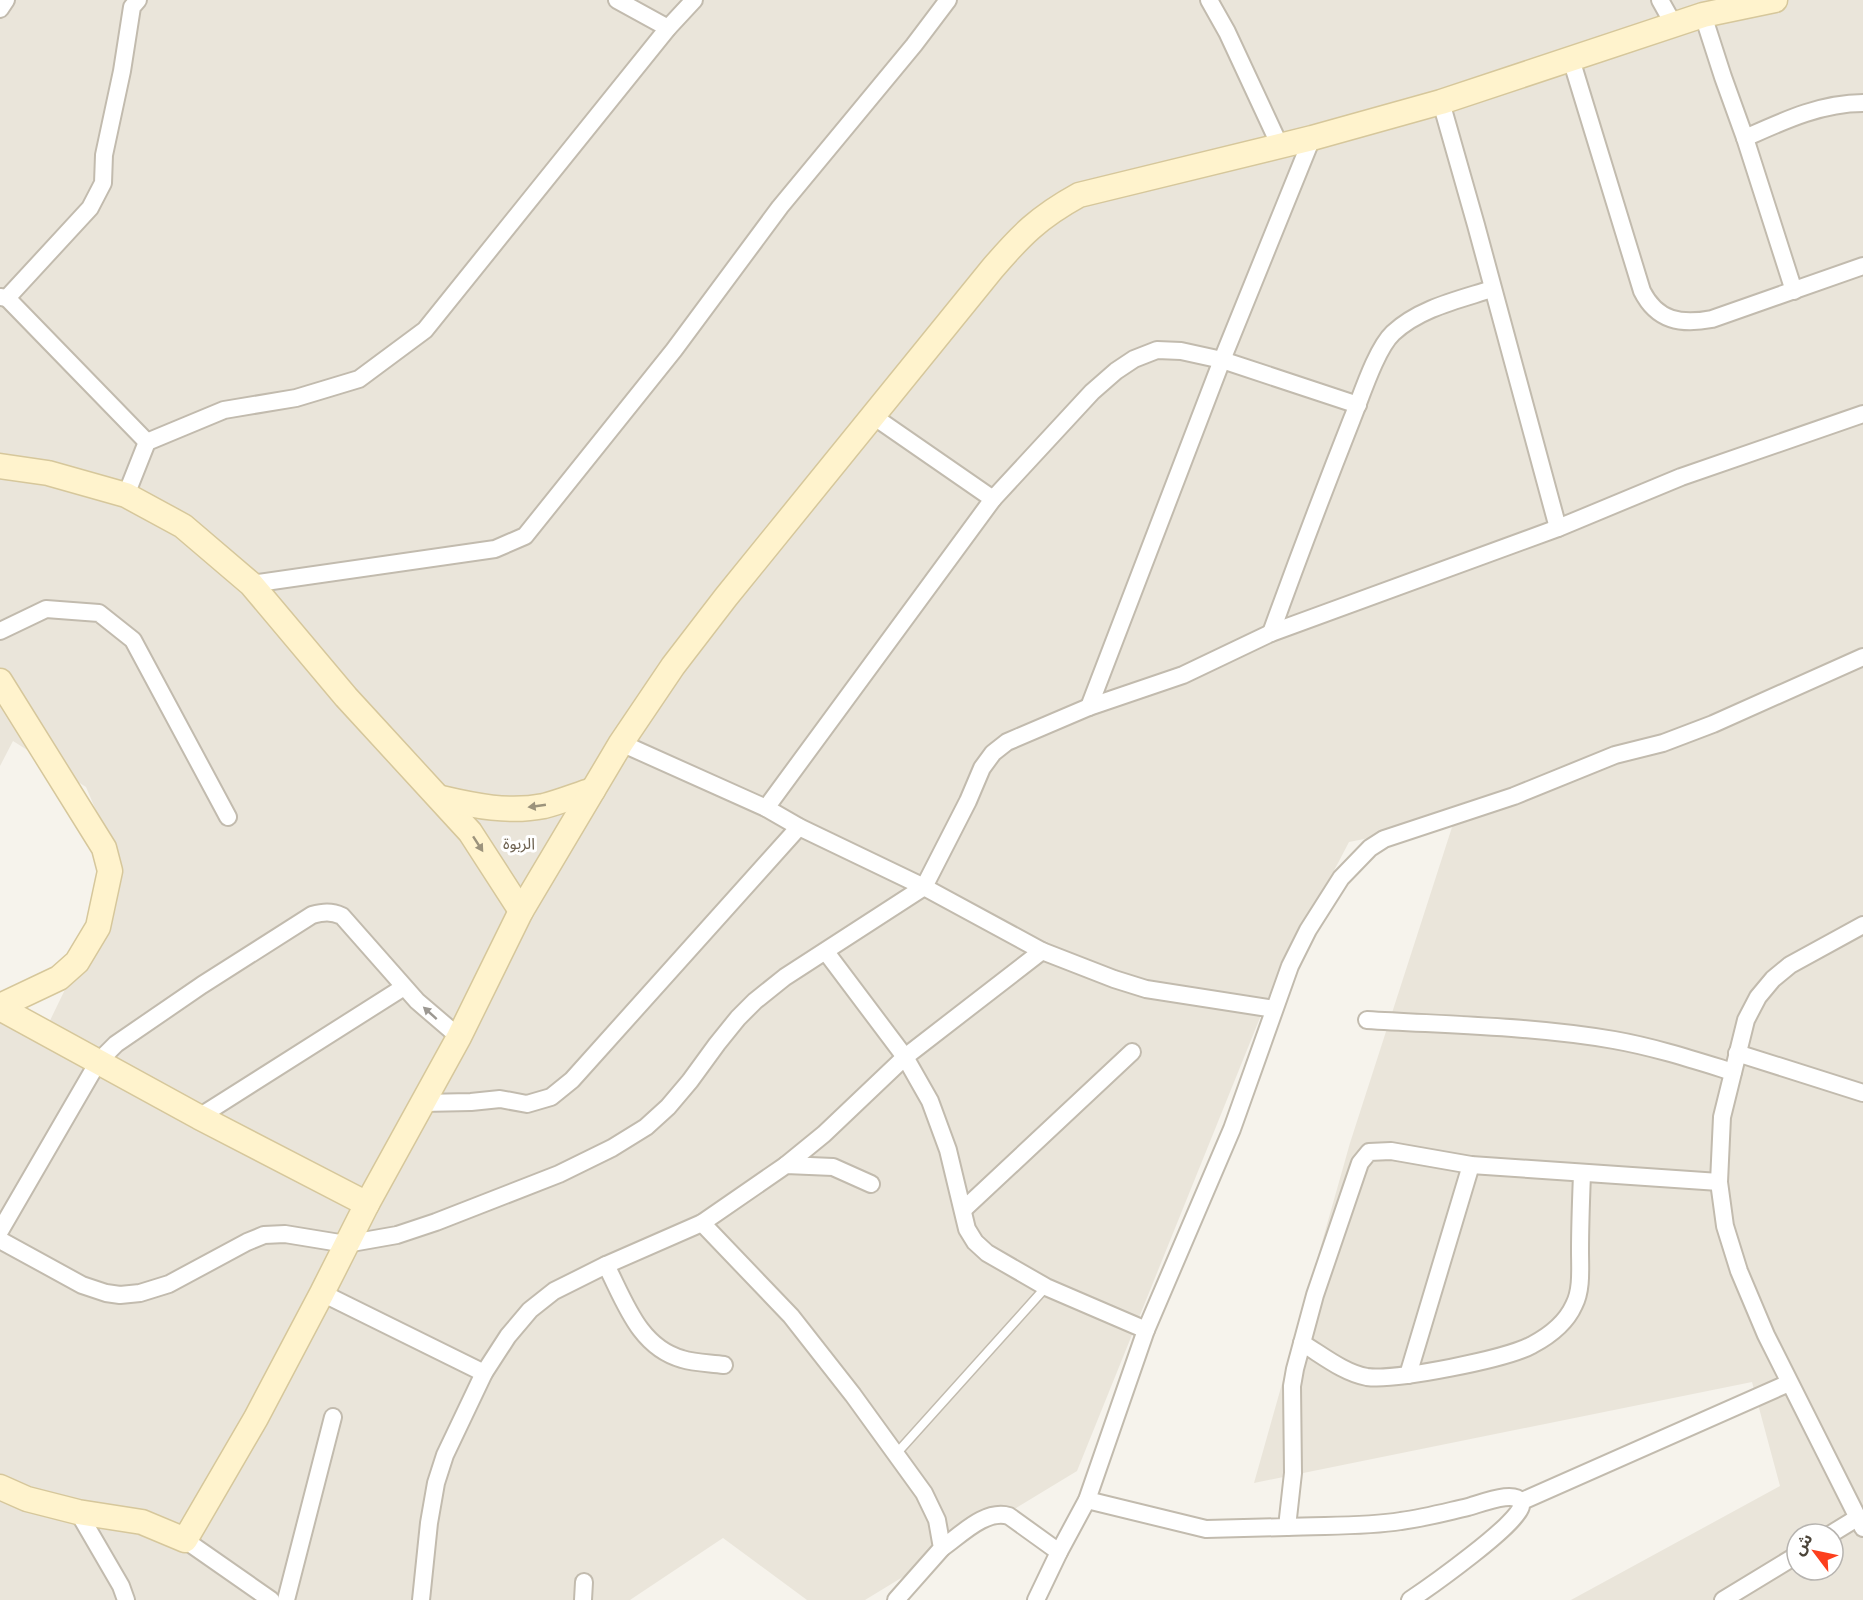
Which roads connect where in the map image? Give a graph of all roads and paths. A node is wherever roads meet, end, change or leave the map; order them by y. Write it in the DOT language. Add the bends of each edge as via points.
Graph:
graph roads {
  1 [pos="6,0"];
  2 [pos="138,0"];
  3 [pos="617,0"];
  4 [pos="694,0"];
  5 [pos="948,0"];
  6 [pos="1209,0"];
  7 [pos="1660,0"];
  8 [pos="1775,0"];
  9 [pos="0,9"];
  10 [pos="1703,15"];
  11 [pos="1674,25"];
  12 [pos="668,28"];
  13 [pos="1571,58"];
  14 [pos="1441,102"];
  15 [pos="1863,103"];
  16 [pos="1312,138"];
  17 [pos="1745,138"];
  18 [pos="1280,146"];
  19 [pos="1863,266"];
  20 [pos="1492,289"];
  21 [pos="1794,291"];
  22 [pos="3,297"];
  23 [pos="1222,360"];
  24 [pos="1358,405"];
  25 [pos="1863,414"];
  26 [pos="873,417"];
  27 [pos="147,442"];
  28 [pos="0,466"];
  29 [pos="126,495"];
  30 [pos="993,499"];
  31 [pos="1558,528"];
  32 [pos="251,584"];
  33 [pos="0,631"];
  34 [pos="1271,633"];
  35 [pos="1861,659"];
  36 [pos="0,681"];
  37 [pos="1089,707"];
  38 [pos="621,743"];
  39 [pos="593,790"];
  40 [pos="441,798"];
  41 [pos="766,808"];
  42 [pos="228,817"];
  43 [pos="799,827"];
  44 [pos="924,887"];
  45 [pos="521,910"];
  46 [pos="1863,925"];
  47 [pos="1042,951"];
  48 [pos="826,952"];
  49 [pos="404,987"];
  50 [pos="0,1007"];
  51 [pos="1274,1009"];
  52 [pos="1367,1020"];
  53 [pos="459,1037"];
  54 [pos="1132,1052"];
  55 [pos="1737,1053"];
  56 [pos="905,1058"];
  57 [pos="98,1062"];
  58 [pos="1733,1072"];
  59 [pos="1863,1093"];
  60 [pos="422,1103"];
  61 [pos="199,1117"];
  62 [pos="786,1165"];
  63 [pos="1471,1165"];
  64 [pos="1582,1174"];
  65 [pos="1719,1182"];
  66 [pos="871,1184"];
  67 [pos="367,1204"];
  68 [pos="963,1210"];
  69 [pos="702,1223"];
  70 [pos="0,1231"];
  71 [pos="0,1240"];
  72 [pos="346,1244"];
  73 [pos="606,1265"];
  74 [pos="1046,1287"];
  75 [pos="322,1293"];
  76 [pos="1146,1330"];
  77 [pos="1302,1344"];
  78 [pos="724,1365"];
  79 [pos="484,1373"];
  80 [pos="1408,1375"];
  81 [pos="1789,1383"];
  82 [pos="333,1417"];
  83 [pos="896,1454"];
  84 [pos="0,1487"];
  85 [pos="1087,1500"];
  86 [pos="1520,1502"];
  87 [pos="78,1512"];
  88 [pos="1860,1523"];
  89 [pos="1287,1527"];
  90 [pos="1845,1529"];
  91 [pos="185,1540"];
  92 [pos="942,1548"];
  93 [pos="1059,1552"];
  94 [pos="1785,1562"];
  95 [pos="584,1582"];
  96 [pos="126,1600"];
  97 [pos="271,1600"];
  98 [pos="286,1600"];
  99 [pos="421,1600"];
  100 [pos="584,1600"];
  101 [pos="896,1600"];
  102 [pos="1036,1600"];
  103 [pos="1410,1600"];
  104 [pos="1723,1600"];
  1 -- 9 [label="street"];
  2 -- 22 [label="street" via="132,7 104,155 103,183 90,208"];
  3 -- 12 [label="street"];
  4 -- 12 [label="street"];
  5 -- 32 [label="street" via="780,207 674,350 525,536 495,549"];
  6 -- 18 [label="street"];
  7 -- 11 [label="street"];
  8 -- 10 [label="street"];
  10 -- 11 [label="street"];
  10 -- 17 [label="street"];
  11 -- 13 [label="street"];
  12 -- 27 [label="street" via="425,330 359,379 296,398 224,410"];
  13 -- 14 [label="street"];
  13 -- 21 [label="street" via="1648,304 1656,312 1677,320 1700,322"];
  14 -- 16 [label="street"];
  14 -- 20 [label="street"];
  15 -- 17 [label="street" via="1814,111"];
  16 -- 18 [label="street"];
  16 -- 23 [label="street"];
  17 -- 21 [label="street"];
  18 -- 26 [label="street" via="1079,195 1052,210 1023,234 992,269"];
  19 -- 21 [label="street"];
  20 -- 24 [label="street" via="1437,306 1391,335 1378,355"];
  20 -- 31 [label="street"];
  22 -- 27 [label="street"];
  23 -- 24 [label="street"];
  23 -- 30 [label="street" via="1181,351 1157,351 1134,359 1092,392"];
  23 -- 37 [label="street"];
  24 -- 34 [label="street"];
  25 -- 31 [label="street" via="1681,477"];
  26 -- 30 [label="street"];
  26 -- 38 [label="street" via="679,657"];
  27 -- 29 [label="street"];
  28 -- 29 [label="street" via="48,472"];
  29 -- 32 [label="street" via="183,526"];
  30 -- 41 [label="street"];
  31 -- 34 [label="street"];
  32 -- 40 [label="street" via="346,697"];
  33 -- 42 [label="street" via="46,609 99,613 133,640"];
  34 -- 37 [label="street" via="1183,675"];
  35 -- 51 [label="street" via="1663,743 1607,758 1514,796 1384,839 1341,878 1308,930"];
  36 -- 50 [label="street" via="104,848 110,872 98,927 77,962 59,978"];
  37 -- 44 [label="street" via="1016,738 993,753"];
  38 -- 39 [label="street"];
  38 -- 41 [label="street"];
  39 -- 40 [label="street, one-way" via="544,806 513,809 482,808"];
  39 -- 45 [label="street"];
  40 -- 45 [label="street, one-way" via="470,832"];
  41 -- 43 [label="street"];
  43 -- 44 [label="street"];
  43 -- 60 [label="street" via="572,1080 551,1097 527,1104 500,1099"];
  44 -- 47 [label="street"];
  44 -- 48 [label="street"];
  45 -- 53 [label="street"];
  46 -- 55 [label="street" via="1790,965 1773,979 1746,1020"];
  47 -- 51 [label="street" via="1146,989"];
  47 -- 56 [label="street"];
  48 -- 56 [label="street"];
  48 -- 72 [label="street" via="755,1001 668,1107 646,1127 612,1148 559,1174 436,1222 397,1235"];
  53 -- 49 [label="street, one-way"];
  49 -- 57 [label="street" via="349,922 333,912 324,912 312,915 202,985 116,1044"];
  49 -- 61 [label="street"];
  50 -- 57 [label="street"];
  51 -- 76 [label="street" via="1232,1129"];
  52 -- 58 [label="street" via="1586,1036 1666,1052"];
  53 -- 60 [label="street"];
  54 -- 68 [label="street"];
  55 -- 58 [label="street"];
  55 -- 59 [label="street"];
  56 -- 62 [label="street"];
  56 -- 68 [label="street" via="930,1101 948,1150"];
  57 -- 61 [label="street"];
  57 -- 70 [label="street"];
  58 -- 65 [label="street" via="1722,1117"];
  60 -- 67 [label="street"];
  61 -- 67 [label="street"];
  62 -- 66 [label="street" via="833,1167"];
  62 -- 69 [label="street"];
  63 -- 64 [label="street"];
  63 -- 77 [label="street" via="1391,1151 1375,1151 1364,1157 1315,1295"];
  63 -- 80 [label="street"];
  64 -- 65 [label="street"];
  64 -- 80 [label="street" via="1579,1283 1575,1304 1565,1320 1530,1347"];
  65 -- 81 [label="street" via="1725,1226 1739,1271"];
  67 -- 72 [label="street"];
  68 -- 74 [label="street" via="975,1242"];
  69 -- 73 [label="street"];
  69 -- 83 [label="street" via="791,1316"];
  71 -- 72 [label="street" via="82,1285 120,1295 169,1284 264,1235 285,1234"];
  72 -- 75 [label="street"];
  73 -- 78 [label="street" via="640,1331 654,1346 683,1360"];
  73 -- 79 [label="street" via="554,1291 531,1310"];
  74 -- 76 [label="street"];
  74 -- 83 [label="lane"];
  75 -- 79 [label="street"];
  75 -- 91 [label="street"];
  76 -- 85 [label="street"];
  77 -- 80 [label="street" via="1366,1377"];
  77 -- 89 [label="street" via="1292,1386 1293,1473"];
  79 -- 99 [label="street" via="445,1455 436,1484"];
  81 -- 86 [label="street"];
  81 -- 88 [label="street"];
  82 -- 98 [label="street"];
  83 -- 92 [label="street" via="932,1507"];
  84 -- 87 [label="street" via="27,1499"];
  85 -- 89 [label="street" via="1206,1529"];
  85 -- 93 [label="street"];
  86 -- 89 [label="street" via="1505,1496 1400,1522"];
  86 -- 103 [label="street" via="1518,1514 1505,1527"];
  87 -- 91 [label="street" via="142,1522"];
  87 -- 96 [label="street"];
  88 -- 90 [label="street"];
  91 -- 97 [label="street"];
  92 -- 93 [label="street" via="993,1514 1001,1514"];
  92 -- 101 [label="street"];
  93 -- 102 [label="street"];
  94 -- 104 [label="street"];
  95 -- 100 [label="street"];
}
